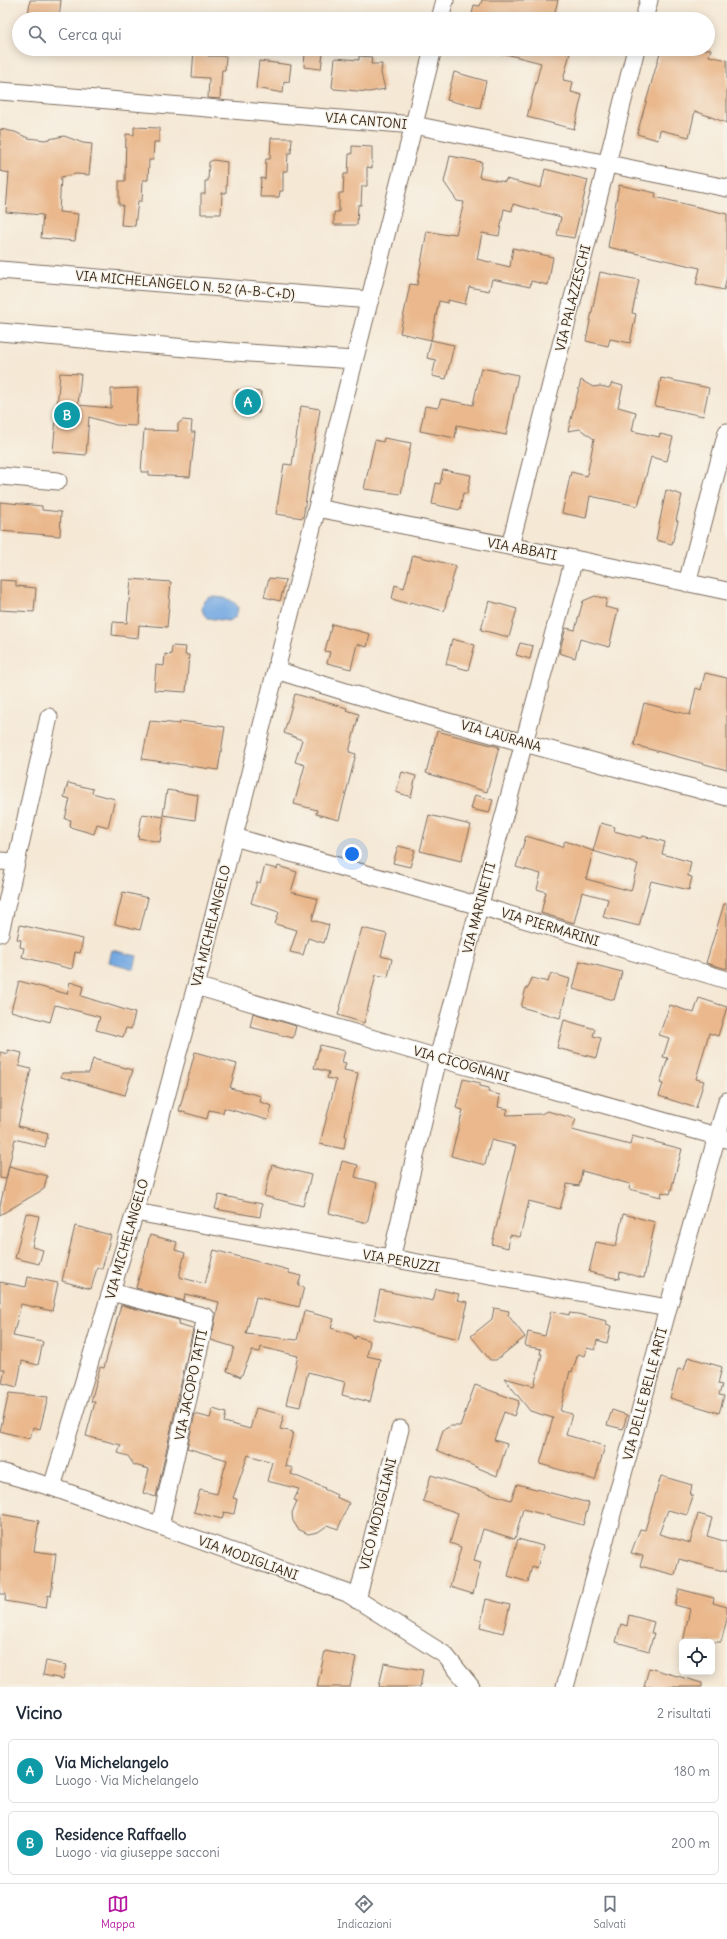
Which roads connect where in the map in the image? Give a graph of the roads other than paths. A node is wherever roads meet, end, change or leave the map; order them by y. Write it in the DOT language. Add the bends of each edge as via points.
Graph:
graph roads {
  1 [pos="445,0"];
  2 [pos="648,0"];
  3 [pos="442,12"];
  4 [pos="645,12"];
  5 [pos="431,56"];
  6 [pos="634,56"];
  7 [pos="0,91"];
  8 [pos="414,125"];
  9 [pos="607,164"];
  10 [pos="727,188"];
  11 [pos="0,270"];
  12 [pos="370,300"];
  13 [pos="0,332"];
  14 [pos="354,360"];
  15 [pos="727,432"];
  16 [pos="0,476"];
  17 [pos="58,481"];
  18 [pos="317,508"];
  19 [pos="510,546"];
  20 [pos="574,559"];
  21 [pos="687,583"];
  22 [pos="727,591"];
  23 [pos="276,670"];
  24 [pos="49,717"];
  25 [pos="524,743"];
  26 [pos="727,798"];
  27 [pos="234,837"];
  28 [pos="8,862"];
  29 [pos="480,906"];
  30 [pos="0,933"];
  31 [pos="727,980"];
  32 [pos="196,986"];
  33 [pos="438,1058"];
  34 [pos="727,1102"];
  35 [pos="722,1138"];
  36 [pos="135,1212"];
  37 [pos="391,1259"];
  38 [pos="111,1292"];
  39 [pos="668,1308"];
  40 [pos="400,1429"];
  41 [pos="0,1472"];
  42 [pos="52,1487"];
  43 [pos="160,1526"];
  44 [pos="356,1600"];
  45 [pos="471,1687"];
  46 [pos="565,1687"];
  1 -- 3 [label="street"];
  2 -- 4 [label="street"];
  5 -- 8 [label="street, VIA MICHELANGELO"];
  6 -- 9 [label="street, VIA PALAZZESCHI"];
  7 -- 8 [label="street, VIA CANTONI"];
  8 -- 9 [label="street, VIA CANTONI"];
  8 -- 12 [label="street, VIA MICHELANGELO"];
  9 -- 10 [label="street, VIA CANTONI"];
  9 -- 19 [label="street, VIA PALAZZESCHI"];
  11 -- 12 [label="street, VIA MICHELANGELO N. 52 (A-B-C+D)"];
  12 -- 14 [label="street, VIA MICHELANGELO"];
  13 -- 14 [label="street"];
  14 -- 18 [label="street, VIA MICHELANGELO"];
  15 -- 21 [label="street"];
  16 -- 17 [label="street"];
  18 -- 19 [label="street, VIA ABBATI"];
  18 -- 23 [label="street, VIA MICHELANGELO"];
  19 -- 20 [label="street, VIA ABBATI"];
  20 -- 21 [label="street, VIA ABBATI"];
  20 -- 25 [label="street, VIA MARINETTI"];
  21 -- 22 [label="street, VIA ABBATI"];
  23 -- 25 [label="street, VIA LAURANA" via="347,693"];
  23 -- 27 [label="street, VIA MICHELANGELO"];
  24 -- 28 [label="street"];
  25 -- 26 [label="street, VIA LAURANA"];
  25 -- 29 [label="street, VIA MARINETTI"];
  27 -- 29 [label="street, VIA PIERMARINI"];
  27 -- 32 [label="street, VIA MICHELANGELO"];
  28 -- 30 [label="street"];
  29 -- 31 [label="street, VIA PIERMARINI"];
  29 -- 33 [label="street, VIA MARINETTI"];
  32 -- 33 [label="street, VIA CICOGNANI"];
  32 -- 36 [label="street, VIA MICHELANGELO"];
  33 -- 35 [label="street, VIA CICOGNANI"];
  33 -- 37 [label="street, VIA MARINETTI"];
  34 -- 35 [label="street, VIA DELLE BELLE ARTI"];
  35 -- 39 [label="street, VIA DELLE BELLE ARTI"];
  36 -- 37 [label="street, VIA PERUZZI"];
  36 -- 38 [label="street, VIA MICHELANGELO"];
  37 -- 39 [label="street, VIA PERUZZI"];
  38 -- 42 [label="street, VIA MICHELANGELO"];
  38 -- 43 [label="street, VIA JACOPO TATTI" via="206,1317"];
  39 -- 46 [label="street, VIA DELLE BELLE ARTI"];
  40 -- 44 [label="street, VICO MODIGLIANI"];
  41 -- 42 [label="street, VIA MODIGLIANI"];
  42 -- 43 [label="street, VIA MODIGLIANI"];
  43 -- 44 [label="street, VIA MODIGLIANI" via="347,1593"];
  44 -- 45 [label="street, VIA MODIGLIANI" via="444,1655"];
}
